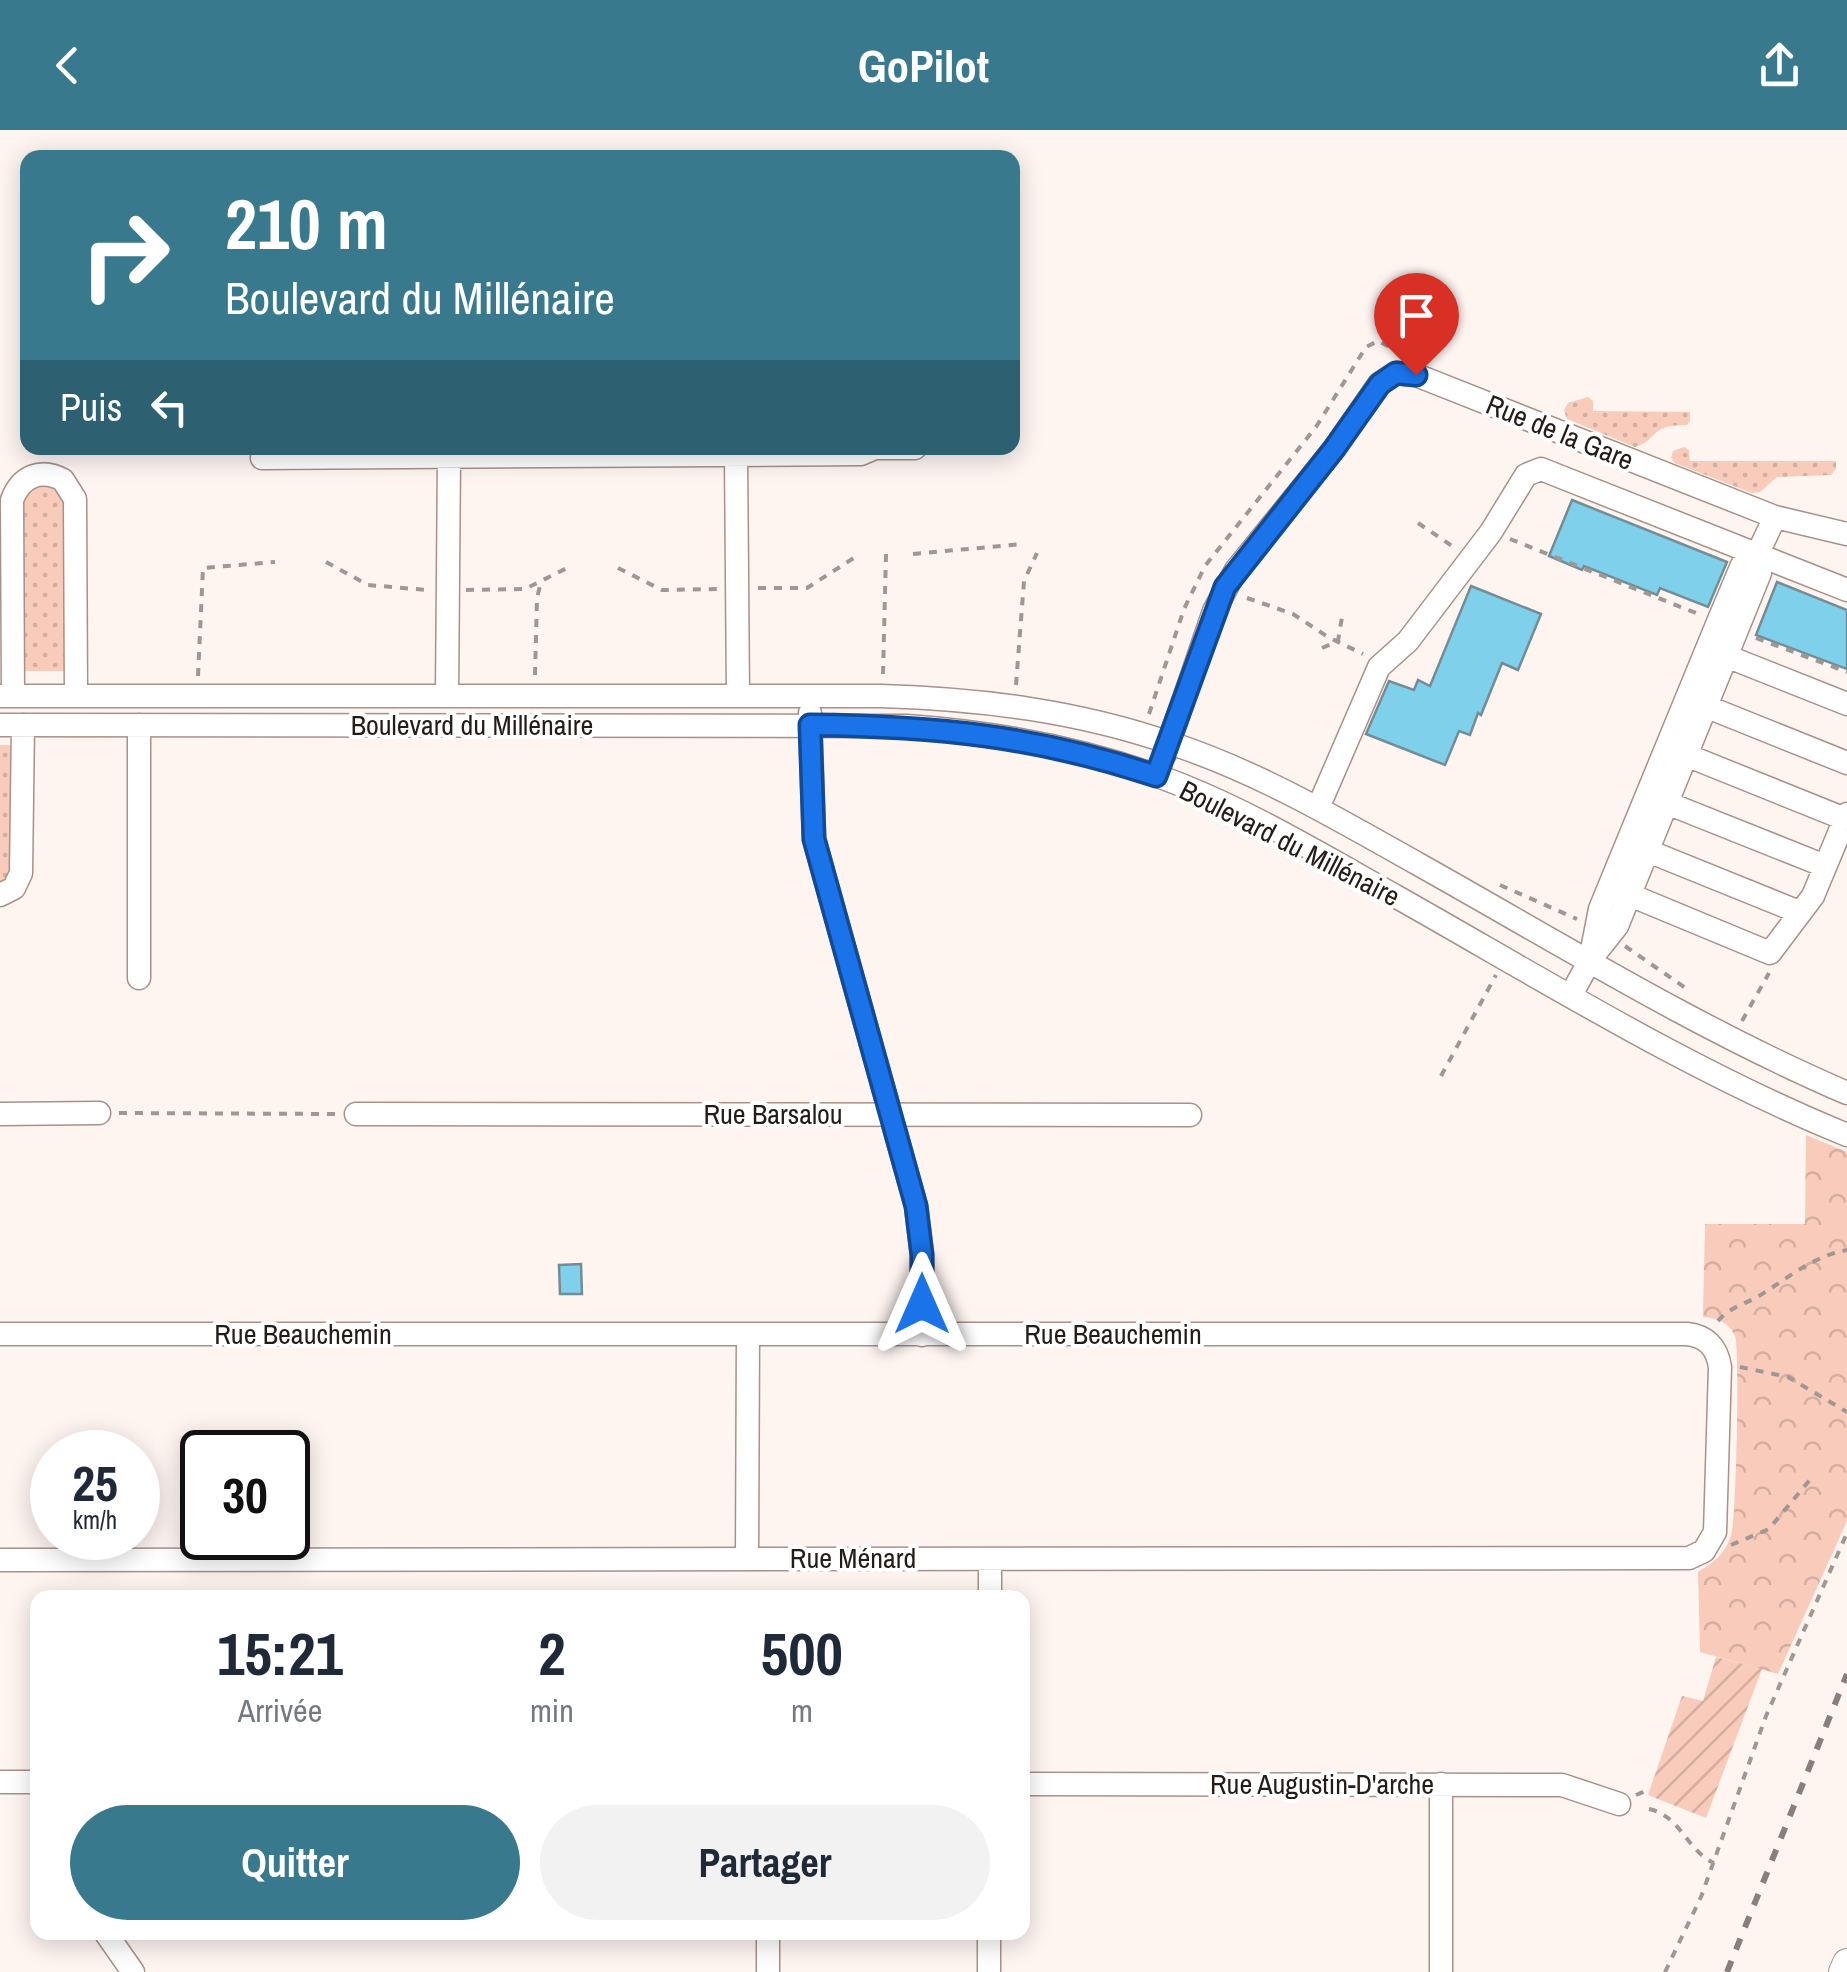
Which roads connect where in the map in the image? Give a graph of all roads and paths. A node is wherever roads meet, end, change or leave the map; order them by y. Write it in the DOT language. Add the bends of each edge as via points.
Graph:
graph roads {
  1 [pos="1382,343"];
  2 [pos="736,455"];
  3 [pos="449,457"];
  4 [pos="262,458"];
  5 [pos="1774,516"];
  6 [pos="1418,523"];
  7 [pos="1491,532"];
  8 [pos="1847,534"];
  9 [pos="1022,544"];
  10 [pos="1038,553"];
  11 [pos="886,554"];
  12 [pos="914,554"];
  13 [pos="1756,555"];
  14 [pos="1471,559"];
  15 [pos="275,562"];
  16 [pos="541,582"];
  17 [pos="1225,587"];
  18 [pos="1847,590"];
  19 [pos="1342,617"];
  20 [pos="1727,626"];
  21 [pos="1338,641"];
  22 [pos="1322,648"];
  23 [pos="1726,656"];
  24 [pos="1378,667"];
  25 [pos="1847,672"];
  26 [pos="535,676"];
  27 [pos="882,676"];
  28 [pos="1016,685"];
  29 [pos="198,686"];
  30 [pos="6,696"];
  31 [pos="76,696"];
  32 [pos="448,696"];
  33 [pos="738,696"];
  34 [pos="810,696"];
  35 [pos="1847,704"];
  36 [pos="1706,706"];
  37 [pos="1148,714"];
  38 [pos="12,725"];
  39 [pos="139,725"];
  40 [pos="199,725"];
  41 [pos="810,725"];
  42 [pos="1169,742"];
  43 [pos="1686,755"];
  44 [pos="1847,763"];
  45 [pos="1156,776"];
  46 [pos="1667,803"];
  47 [pos="1318,808"];
  48 [pos="1846,816"];
  49 [pos="1648,850"];
  50 [pos="1825,866"];
  51 [pos="1488,880"];
  52 [pos="1630,894"];
  53 [pos="0,896"];
  54 [pos="1799,912"];
  55 [pos="1584,924"];
  56 [pos="1625,946"];
  57 [pos="1505,958"];
  58 [pos="1590,960"];
  59 [pos="138,978"];
  60 [pos="1571,994"];
  61 [pos="1694,994"];
  62 [pos="1730,1014"];
  63 [pos="1743,1020"];
  64 [pos="1441,1076"];
  65 [pos="1847,1093"];
  66 [pos="0,1114"];
  67 [pos="99,1114"];
  68 [pos="356,1114"];
  69 [pos="892,1114"];
  70 [pos="1190,1115"];
  71 [pos="1847,1134"];
  72 [pos="1847,1250"];
  73 [pos="1718,1321"];
  74 [pos="0,1334"];
  75 [pos="748,1334"];
  76 [pos="922,1334"];
  77 [pos="1740,1367"];
  78 [pos="1847,1412"];
  79 [pos="1814,1476"];
  80 [pos="1847,1533"];
  81 [pos="1714,1549"];
  82 [pos="746,1558"];
  83 [pos="990,1559"];
  84 [pos="0,1560"];
  85 [pos="990,1590"];
  86 [pos="0,1782"];
  87 [pos="30,1782"];
  88 [pos="1030,1784"];
  89 [pos="1441,1784"];
  90 [pos="1619,1804"];
  91 [pos="1649,1809"];
  92 [pos="1714,1863"];
  93 [pos="111,1940"];
  94 [pos="768,1940"];
  95 [pos="989,1940"];
  96 [pos="1847,1963"];
  97 [pos="133,1972"];
  98 [pos="768,1972"];
  99 [pos="988,1972"];
  100 [pos="1441,1972"];
  101 [pos="1665,1972"];
  102 [pos="1843,1972"];
  1 -- 37 [label="path" via="1366,348 1316,427 1205,566"];
  2 -- 3 [label="street"];
  2 -- 33 [label="street"];
  3 -- 4 [label="street"];
  3 -- 32 [label="street"];
  5 -- 8 [label="street"];
  5 -- 13 [label="street"];
  5 -- 17 [label="street, Rue de la Gare" via="1431,380 1396,373 1380,384"];
  6 -- 14 [label="path"];
  7 -- 13 [label="street" via="1526,476 1541,468"];
  7 -- 14 [label="street"];
  7 -- 20 [label="path"];
  9 -- 12 [label="path"];
  10 -- 28 [label="path" via="1024,581"];
  11 -- 27 [label="path"];
  13 -- 18 [label="street"];
  13 -- 20 [label="street" via="1742,565"];
  14 -- 24 [label="street" via="1408,641"];
  15 -- 29 [label="path" via="204,568"];
  16 -- 26 [label="path"];
  17 -- 21 [label="path"];
  17 -- 42 [label="street, Rue de la Gare"];
  19 -- 21 [label="path"];
  20 -- 23 [label="street"];
  20 -- 25 [label="path"];
  20 -- 58 [label="street" via="1600,909"];
  21 -- 22 [label="path"];
  21 -- 24 [label="path"];
  23 -- 35 [label="street"];
  23 -- 36 [label="street"];
  24 -- 47 [label="street"];
  29 -- 31 [label="street, Boulevard du Millénaire"];
  29 -- 32 [label="street, Boulevard du Millénaire"];
  29 -- 40 [label="street"];
  30 -- 31 [label="street, Boulevard du Millénaire"];
  30 -- 31 [label="street, Boulevard du Millénaire" via="12,500 24,480 47,474 68,484 75,499"];
  32 -- 33 [label="street, Boulevard du Millénaire"];
  33 -- 34 [label="street, Boulevard du Millénaire"];
  34 -- 41 [label="street"];
  34 -- 42 [label="street, Boulevard du Millénaire" via="1015,705"];
  36 -- 43 [label="street"];
  36 -- 44 [label="street"];
  38 -- 39 [label="street, Boulevard du Millénaire"];
  38 -- 53 [label="street, Boulevard du Millénaire" via="22,873"];
  39 -- 40 [label="street, Boulevard du Millénaire"];
  39 -- 59 [label="street"];
  40 -- 41 [label="street, Boulevard du Millénaire"];
  41 -- 45 [label="street, Boulevard du Millénaire" via="1001,736"];
  41 -- 69 [label="street" via="814,839"];
  42 -- 45 [label="street, Rue de la Gare"];
  42 -- 47 [label="street, Boulevard du Millénaire"];
  43 -- 46 [label="street"];
  43 -- 48 [label="street"];
  45 -- 57 [label="street, Boulevard du Millénaire" via="1262,823"];
  46 -- 49 [label="street"];
  46 -- 50 [label="street"];
  47 -- 58 [label="street, Boulevard du Millénaire"];
  48 -- 50 [label="street"];
  49 -- 52 [label="street"];
  49 -- 54 [label="street"];
  50 -- 54 [label="street"];
  51 -- 55 [label="path"];
  52 -- 54 [label="street" via="1770,953"];
  52 -- 58 [label="street" via="1618,926"];
  56 -- 61 [label="path"];
  57 -- 60 [label="street, Boulevard du Millénaire"];
  57 -- 64 [label="path"];
  58 -- 60 [label="street"];
  58 -- 65 [label="street, Boulevard du Millénaire"];
  60 -- 71 [label="street, Boulevard du Millénaire" via="1734,1084"];
  62 -- 63 [label="path"];
  66 -- 67 [label="street"];
  67 -- 68 [label="path"];
  68 -- 69 [label="street, Rue Barsalou"];
  69 -- 70 [label="street, Rue Barsalou"];
  69 -- 76 [label="street" via="921,1233"];
  72 -- 73 [label="path" via="1819,1258"];
  74 -- 75 [label="street, Rue Beauchemin"];
  75 -- 76 [label="street, Rue Beauchemin"];
  75 -- 82 [label="street"];
  76 -- 81 [label="street, Rue Beauchemin" via="1698,1336 1712,1346 1720,1367"];
  77 -- 78 [label="path" via="1788,1377"];
  79 -- 81 [label="path" via="1770,1528"];
  80 -- 92 [label="path" via="1780,1682"];
  81 -- 83 [label="street, Rue Ménard" via="1677,1558"];
  82 -- 83 [label="street, Rue Ménard"];
  82 -- 84 [label="street, Rue Ménard"];
  83 -- 85 [label="street"];
  86 -- 87 [label="street"];
  88 -- 89 [label="street, Rue Augustin-D'arche"];
  89 -- 90 [label="street, Rue Augustin-D'arche" via="1562,1785"];
  89 -- 100 [label="street"];
  91 -- 92 [label="path" via="1662,1812"];
  92 -- 101 [label="path"];
  93 -- 97 [label="street"];
  94 -- 98 [label="street"];
  95 -- 99 [label="street"];
  96 -- 102 [label="main road"];
}
